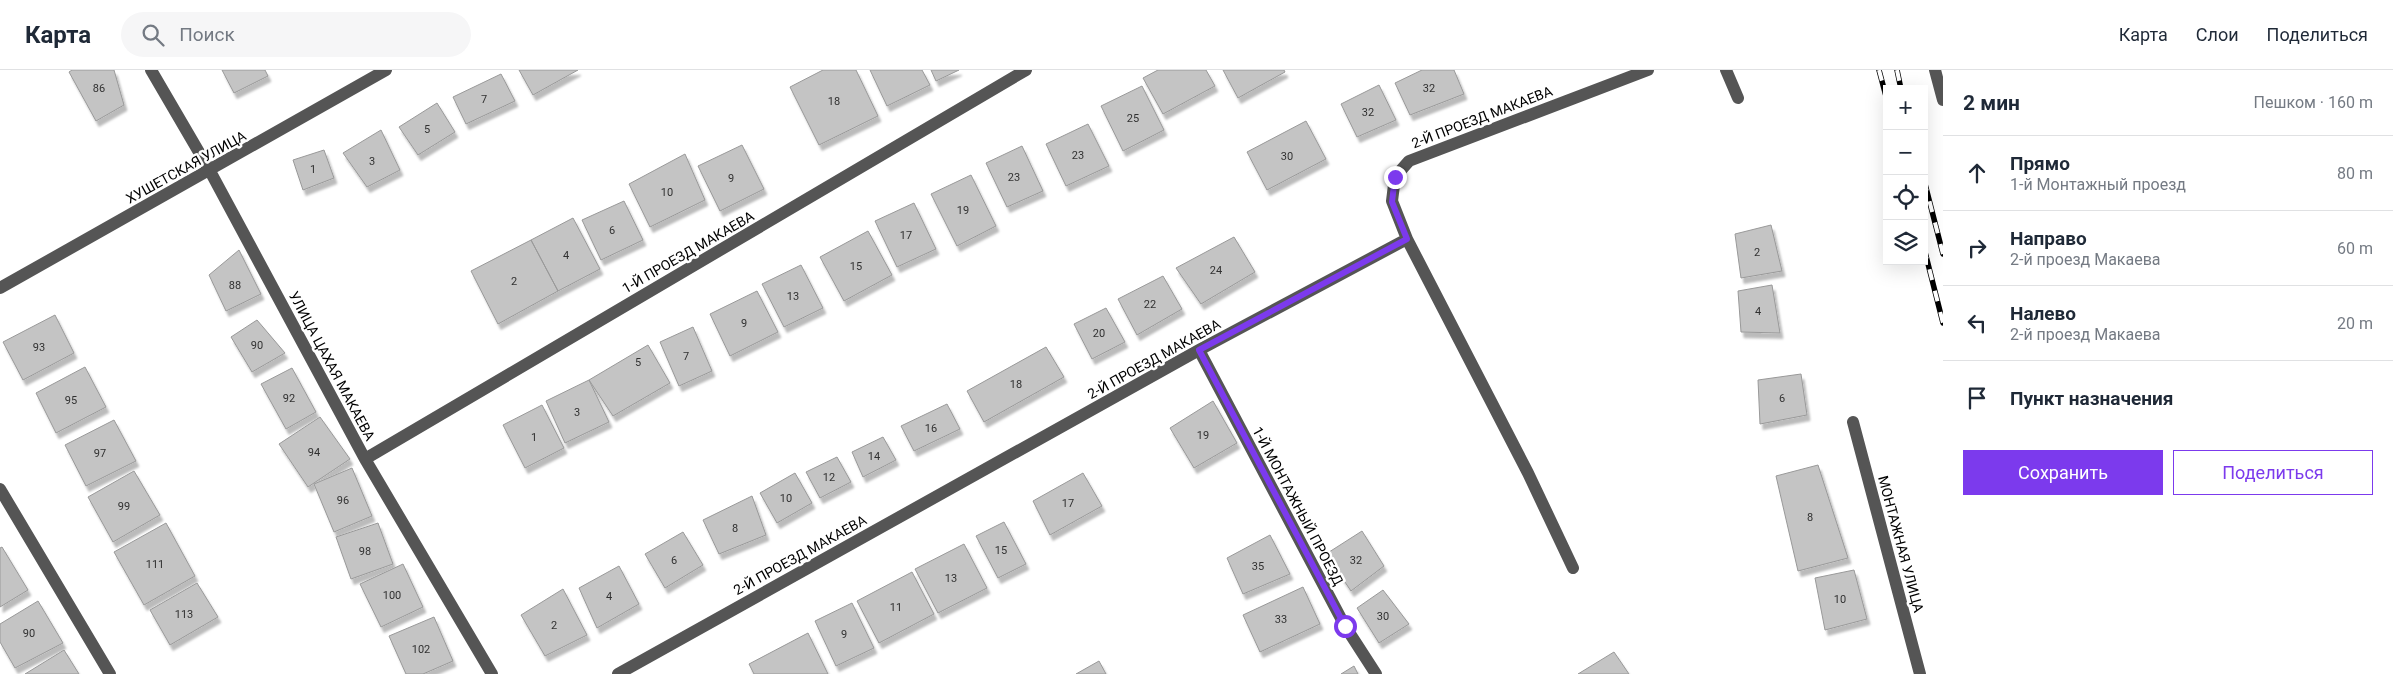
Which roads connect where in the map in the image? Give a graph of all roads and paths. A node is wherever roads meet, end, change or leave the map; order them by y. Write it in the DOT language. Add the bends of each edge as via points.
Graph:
graph roads {
  1 [pos="151,70"];
  2 [pos="386,70"];
  3 [pos="1026,70"];
  4 [pos="1648,70"];
  5 [pos="1726,70"];
  6 [pos="1935,70"];
  7 [pos="1738,98"];
  8 [pos="1943,100"];
  9 [pos="210,171"];
  10 [pos="1407,239"];
  11 [pos="0,288"];
  12 [pos="1199,350"];
  13 [pos="1853,422"];
  14 [pos="365,459"];
  15 [pos="0,489"];
  16 [pos="1572,568"];
  17 [pos="110,674"];
  18 [pos="492,674"];
  19 [pos="618,674"];
  20 [pos="1376,674"];
  21 [pos="1920,674"];
  1 -- 9 [label="street, УЛИЦА ЦАХАЯ МАКАЕВА"];
  2 -- 9 [label="street, ХУШЕТСКАЯ УЛИЦА"];
  3 -- 14 [label="street, 1-Й ПРОЕЗД МАКАЕВА"];
  4 -- 10 [label="street, 2-Й ПРОЕЗД МАКАЕВА" via="1409,161 1395,177 1392,202"];
  5 -- 7 [label="street"];
  6 -- 8 [label="street"];
  9 -- 11 [label="street, ХУШЕТСКАЯ УЛИЦА"];
  9 -- 14 [label="street, УЛИЦА ЦАХАЯ МАКАЕВА"];
  10 -- 12 [label="street, 2-Й ПРОЕЗД МАКАЕВА"];
  10 -- 16 [label="street" via="1528,473"];
  12 -- 19 [label="street, 2-Й ПРОЕЗД МАКАЕВА"];
  12 -- 20 [label="street, 1-Й МОНТАЖНЫЙ ПРОЕЗД" via="1345,626"];
  13 -- 21 [label="street, МОНТАЖНАЯ УЛИЦА"];
  14 -- 18 [label="street, УЛИЦА ЦАХАЯ МАКАЕВА"];
  15 -- 17 [label="street"];
}
